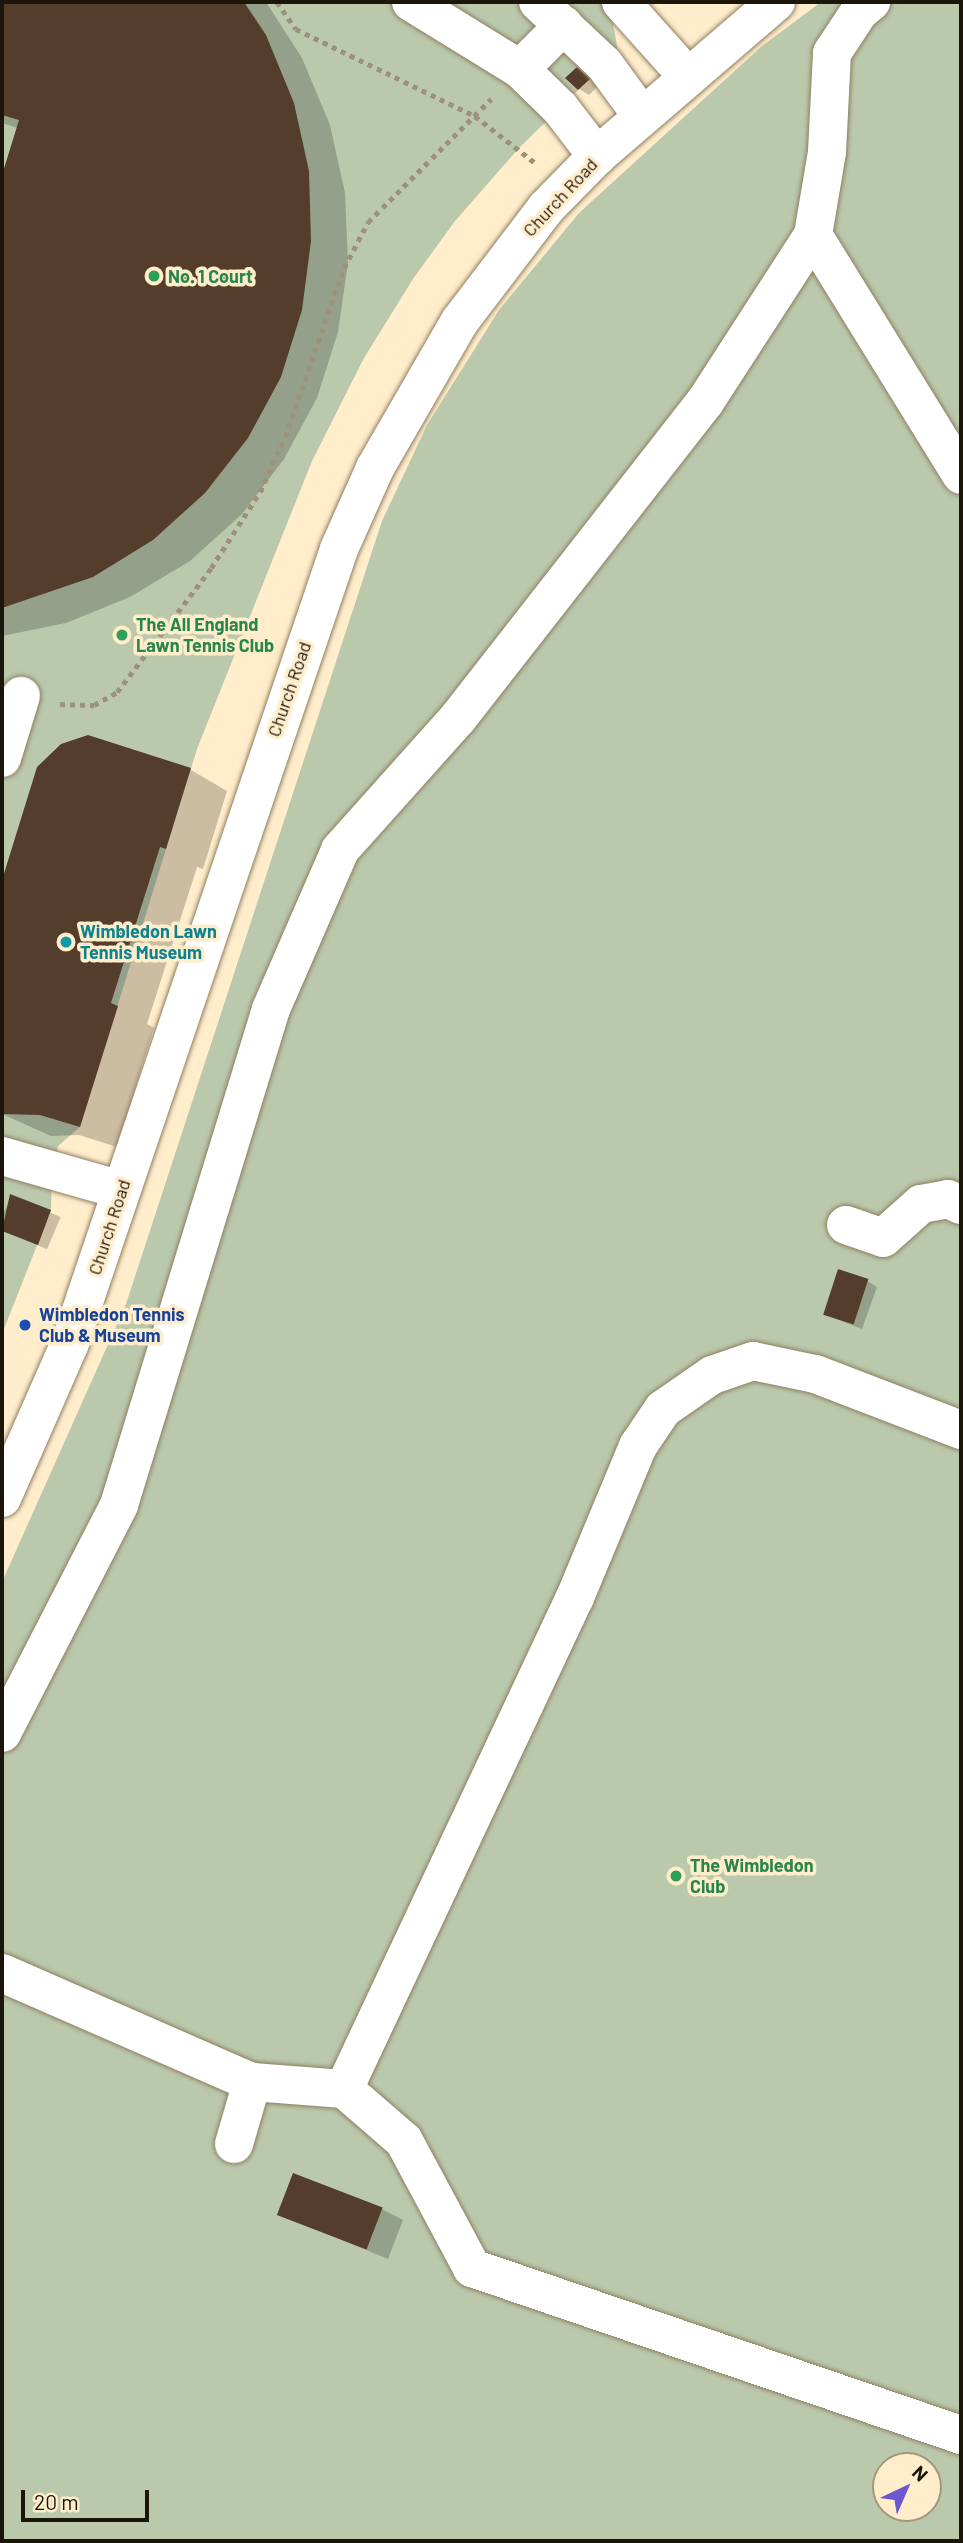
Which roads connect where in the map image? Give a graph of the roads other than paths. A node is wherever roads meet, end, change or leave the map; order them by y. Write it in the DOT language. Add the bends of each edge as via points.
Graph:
graph roads {
  1 [pos="411,2"];
  2 [pos="621,2"];
  3 [pos="776,2"];
  4 [pos="871,2"];
  5 [pos="551,14"];
  6 [pos="520,69"];
  7 [pos="688,77"];
  8 [pos="642,116"];
  9 [pos="597,156"];
  10 [pos="813,235"];
  11 [pos="961,475"];
  12 [pos="21,696"];
  13 [pos="2,758"];
  14 [pos="2,1156"];
  15 [pos="121,1190"];
  16 [pos="961,1205"];
  17 [pos="846,1225"];
  18 [pos="961,1430"];
  19 [pos="2,1498"];
  20 [pos="2,1733"];
  21 [pos="2,1973"];
  22 [pos="252,2082"];
  23 [pos="344,2089"];
  24 [pos="234,2144"];
  25 [pos="961,2435"];
  1 -- 6 [label="street"];
  2 -- 7 [label="street"];
  3 -- 7 [label="street, Church Road"];
  4 -- 10 [label="street" via="832,53 828,152"];
  5 -- 6 [label="street"];
  5 -- 8 [label="street" via="604,64"];
  6 -- 9 [label="street" via="560,108"];
  7 -- 8 [label="street, Church Road"];
  8 -- 9 [label="street, Church Road"];
  9 -- 15 [label="street, Church Road" via="496,270 418,387 375,468 338,549"];
  10 -- 11 [label="street"];
  10 -- 20 [label="street" via="705,402 458,718 340,850 271,1009 119,1505"];
  12 -- 13 [label="street"];
  14 -- 15 [label="street"];
  15 -- 19 [label="street, Church Road" via="70,1343"];
  16 -- 17 [label="street" via="948,1199 920,1204 883,1238"];
  18 -- 23 [label="street" via="815,1374 753,1361 712,1375 663,1409 638,1446 575,1597"];
  21 -- 22 [label="street"];
  22 -- 23 [label="street"];
  22 -- 24 [label="street"];
  23 -- 25 [label="street" via="404,2141 472,2268"];
}
